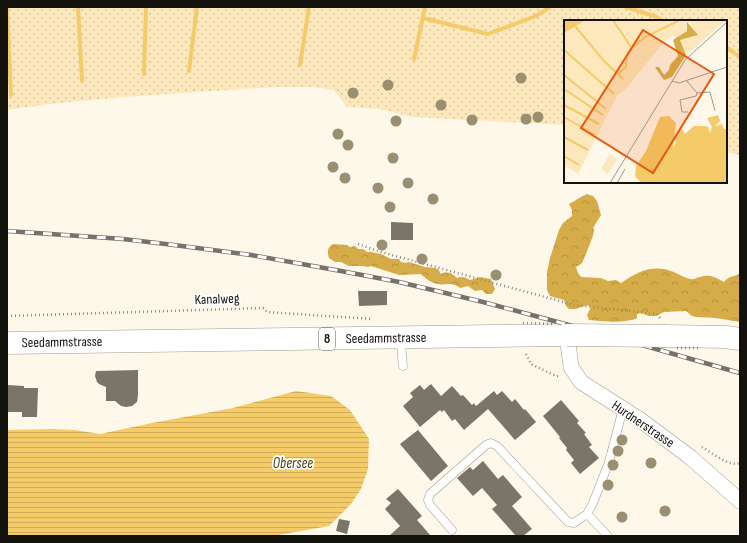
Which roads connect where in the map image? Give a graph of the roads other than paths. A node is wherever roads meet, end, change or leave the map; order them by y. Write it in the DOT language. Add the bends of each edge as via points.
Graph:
graph roads {
  1 [pos="562,330"];
  2 [pos="402,338"];
  3 [pos="740,339"];
  4 [pos="7,343"];
  5 [pos="403,366"];
  6 [pos="624,410"];
  7 [pos="740,501"];
  8 [pos="587,514"];
  9 [pos="452,530"];
  10 [pos="608,536"];
  1 -- 2 [label="main road, Seedammstrasse / 8"];
  1 -- 3 [label="main road, Seedammstrasse / 8, bridge" via="664,329"];
  1 -- 6 [label="street, Hurdnerstrasse" via="571,368 580,382"];
  2 -- 4 [label="main road, Seedammstrasse / 8"];
  2 -- 5 [label="lane"];
  6 -- 7 [label="street, Hurdnerstrasse" via="690,457"];
  6 -- 8 [label="lane" via="610,462"];
  8 -- 9 [label="lane" via="574,523 568,522 491,443 430,494 430,505"];
  8 -- 10 [label="lane"];
}
